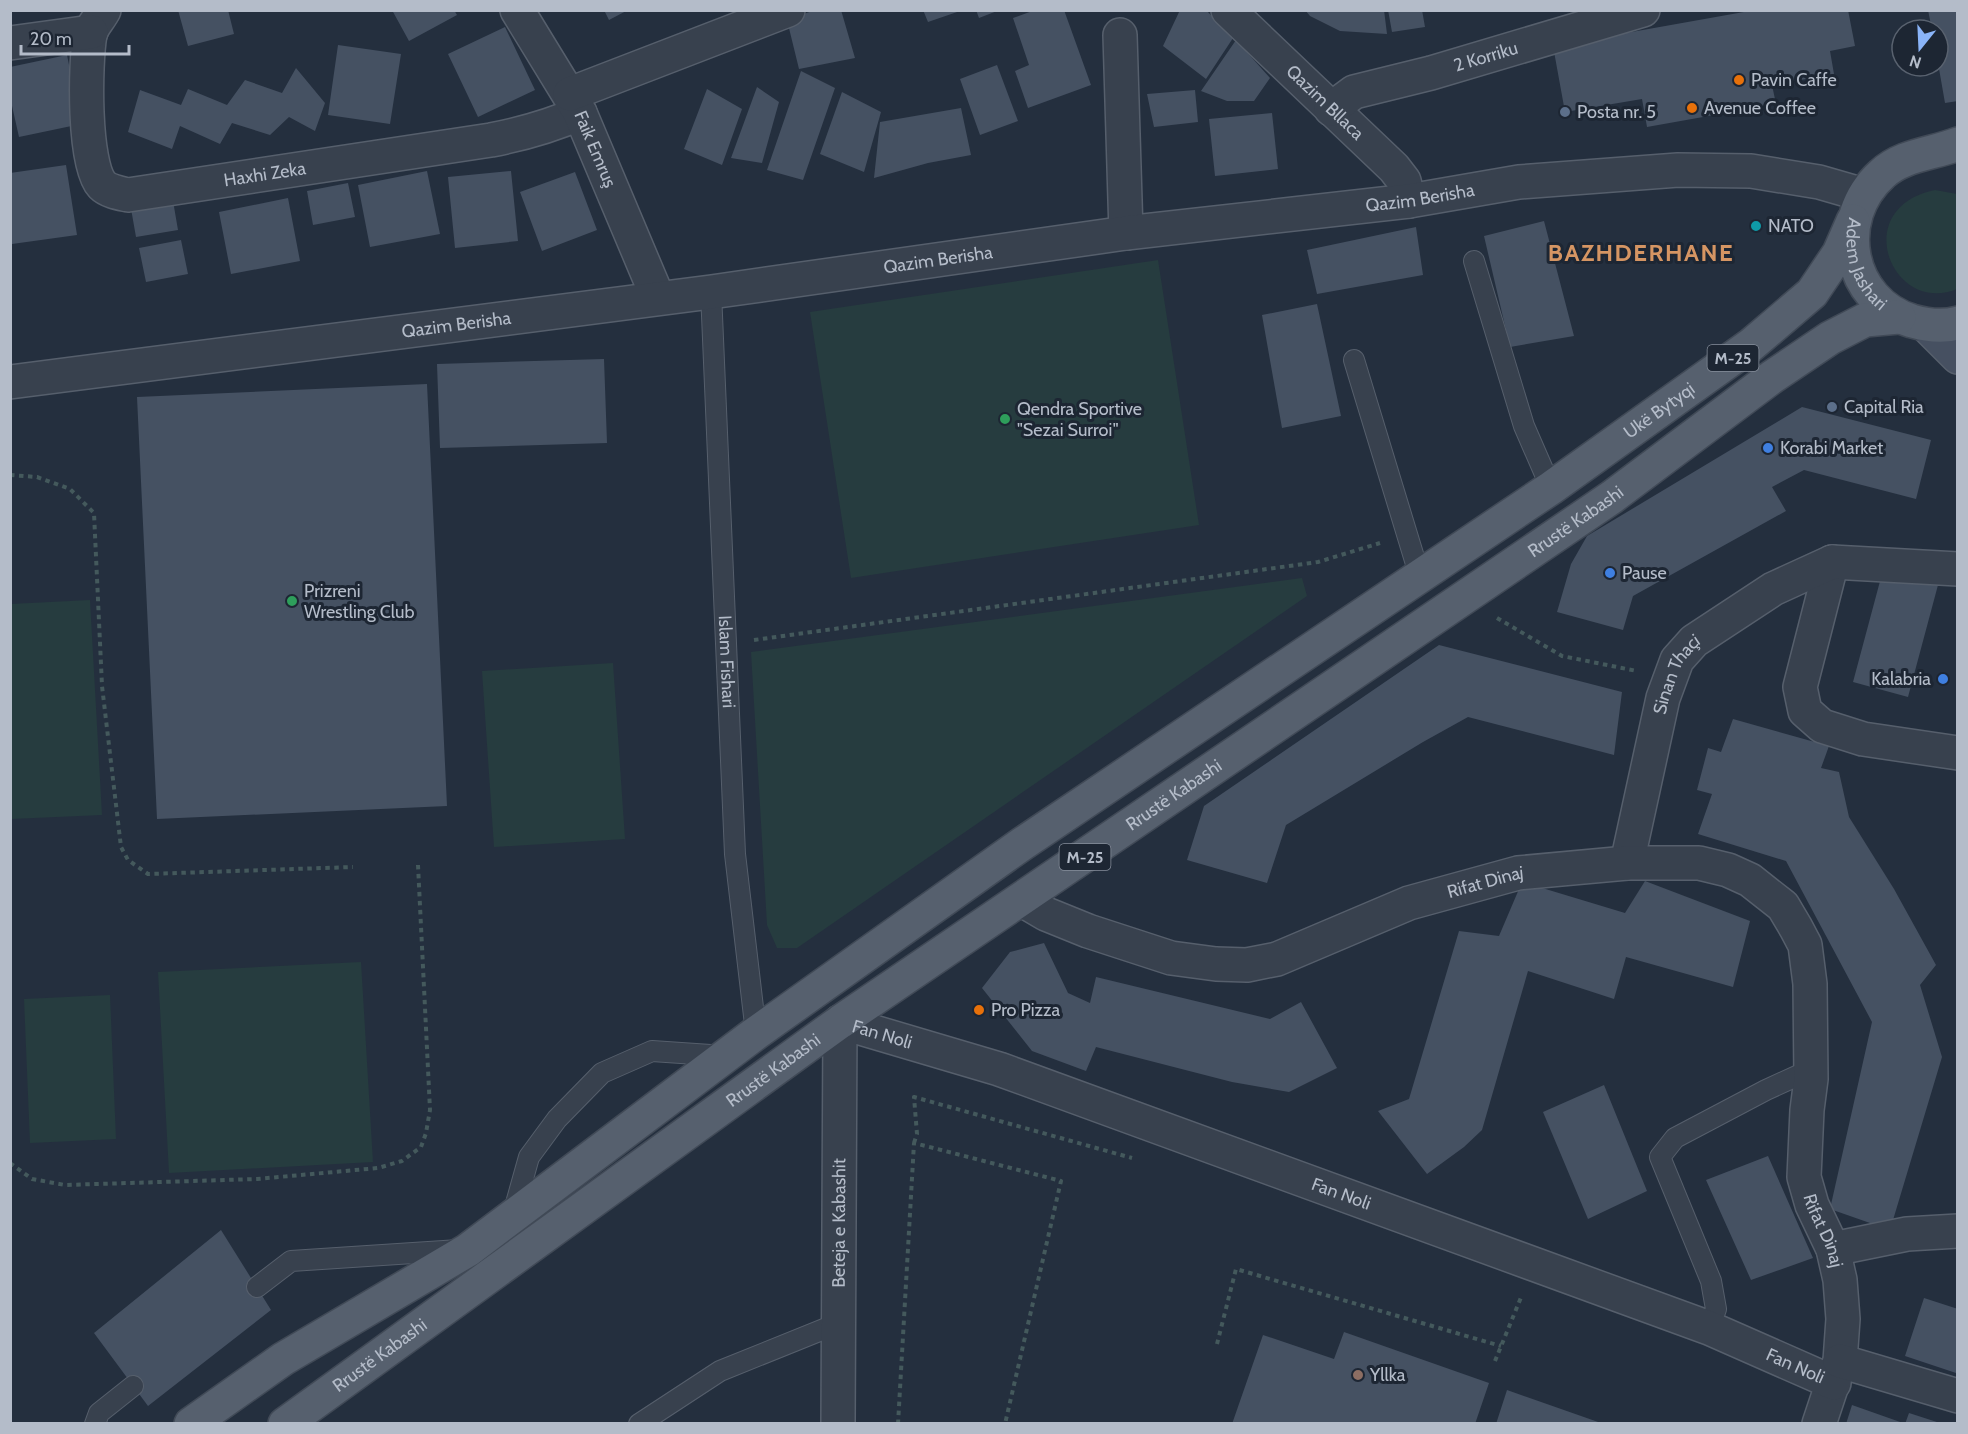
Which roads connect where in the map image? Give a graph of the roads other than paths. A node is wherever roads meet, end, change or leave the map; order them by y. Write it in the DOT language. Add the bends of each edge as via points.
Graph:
graph roads {
  1 [pos="517,10"];
  2 [pos="788,10"];
  3 [pos="1228,10"];
  4 [pos="1643,10"];
  5 [pos="98,21"];
  6 [pos="1119,35"];
  7 [pos="10,43"];
  8 [pos="575,103"];
  9 [pos="1331,109"];
  10 [pos="1950,151"];
  11 [pos="1409,201"];
  12 [pos="1858,208"];
  13 [pos="1126,233"];
  14 [pos="1474,261"];
  15 [pos="711,292"];
  16 [pos="658,298"];
  17 [pos="1927,321"];
  18 [pos="1958,357"];
  19 [pos="1354,360"];
  20 [pos="10,382"];
  21 [pos="1551,488"];
  22 [pos="1832,562"];
  23 [pos="1958,569"];
  24 [pos="1420,578"];
  25 [pos="1958,753"];
  26 [pos="1627,863"];
  27 [pos="1022,900"];
  28 [pos="816,990"];
  29 [pos="840,1022"];
  30 [pos="756,1033"];
  31 [pos="728,1056"];
  32 [pos="1811,1079"];
  33 [pos="513,1214"];
  34 [pos="1958,1231"];
  35 [pos="1833,1249"];
  36 [pos="468,1250"];
  37 [pos="257,1287"];
  38 [pos="839,1323"];
  39 [pos="1709,1328"];
  40 [pos="1837,1372"];
  41 [pos="133,1386"];
  42 [pos="1958,1396"];
  43 [pos="95,1424"];
  44 [pos="191,1424"];
  45 [pos="285,1424"];
  46 [pos="639,1424"];
  47 [pos="838,1424"];
  48 [pos="1819,1424"];
  1 -- 8 [label="street, Faik Emruş"];
  2 -- 8 [label="street, Haxhi Zeka"];
  3 -- 9 [label="street, Qazim Bllaca"];
  4 -- 9 [label="street, 2 Korriku" via="1354,92"];
  5 -- 7 [label="street, Haxhi Zeka"];
  5 -- 8 [label="street, Haxhi Zeka" via="88,61 87,129 92,163 104,187 128,195 501,138 554,124"];
  6 -- 13 [label="street"];
  8 -- 16 [label="street, Faik Emruş"];
  9 -- 11 [label="street, Qazim Bllaca" via="1394,168 1404,181"];
  10 -- 12 [label="main road, Adem Jashari / M-25" via="1906,159 1882,173"];
  11 -- 12 [label="street, Qazim Berisha" via="1519,182 1678,170 1751,171 1819,182"];
  11 -- 13 [label="street, Qazim Berisha"];
  12 -- 17 [label="main road, Adem Jashari" via="1852,249 1860,276 1876,300"];
  12 -- 21 [label="main road, Ukë Bytyqi / M-25" via="1839,253 1812,293 1751,345"];
  13 -- 15 [label="street, Qazim Berisha"];
  14 -- 21 [label="lane" via="1524,426"];
  15 -- 16 [label="street, Qazim Berisha"];
  15 -- 30 [label="lane, Islam Fishari" via="735,854"];
  16 -- 20 [label="street, Qazim Berisha"];
  17 -- 18 [label="street"];
  17 -- 27 [label="main road, Rrustë Kabashi / M-25" via="1865,320 1830,338 1612,497"];
  19 -- 24 [label="lane"];
  21 -- 24 [label="main road, M-25"];
  22 -- 23 [label="street, Sinan Thaçi"];
  22 -- 25 [label="street" via="1800,687 1804,711 1822,726 1863,739"];
  22 -- 26 [label="street, Sinan Thaçi" via="1773,589 1721,622 1677,660 1657,721"];
  24 -- 28 [label="main road, M-25" via="1022,844"];
  26 -- 27 [label="street, Rifat Dinaj" via="1518,873 1409,903 1277,959 1247,965 1171,958 1088,931"];
  26 -- 32 [label="street, Rifat Dinaj" via="1699,863 1728,870 1750,880 1783,906 1804,945 1810,995"];
  27 -- 29 [label="main road, Rrustë Kabashi / M-25"];
  28 -- 29 [label="street"];
  28 -- 30 [label="main road, M-25"];
  29 -- 38 [label="street, Beteja e Kabashit"];
  29 -- 39 [label="street, Fan Noli" via="999,1069"];
  29 -- 45 [label="main road, Rrustë Kabashi / M-25"];
  30 -- 31 [label="main road, M-25"];
  31 -- 33 [label="main road, M-25"];
  31 -- 33 [label="lane" via="652,1051 602,1073 557,1119 529,1156"];
  32 -- 35 [label="street, Rifat Dinaj" via="1804,1177 1812,1205"];
  32 -- 39 [label="lane" via="1801,1074 1766,1090 1675,1138 1660,1157 1711,1281 1716,1309"];
  33 -- 36 [label="main road, M-25"];
  34 -- 35 [label="street" via="1907,1234"];
  35 -- 40 [label="street, Rifat Dinaj" via="1842,1310"];
  36 -- 37 [label="lane" via="291,1260"];
  36 -- 44 [label="main road, M-25" via="283,1359"];
  38 -- 46 [label="lane" via="720,1371"];
  38 -- 47 [label="street, Beteja e Kabashit"];
  39 -- 40 [label="street, Fan Noli"];
  40 -- 42 [label="street, Fan Noli"];
  40 -- 48 [label="street, Rifat Dinaj"];
  41 -- 43 [label="lane" via="99,1413"];
}
